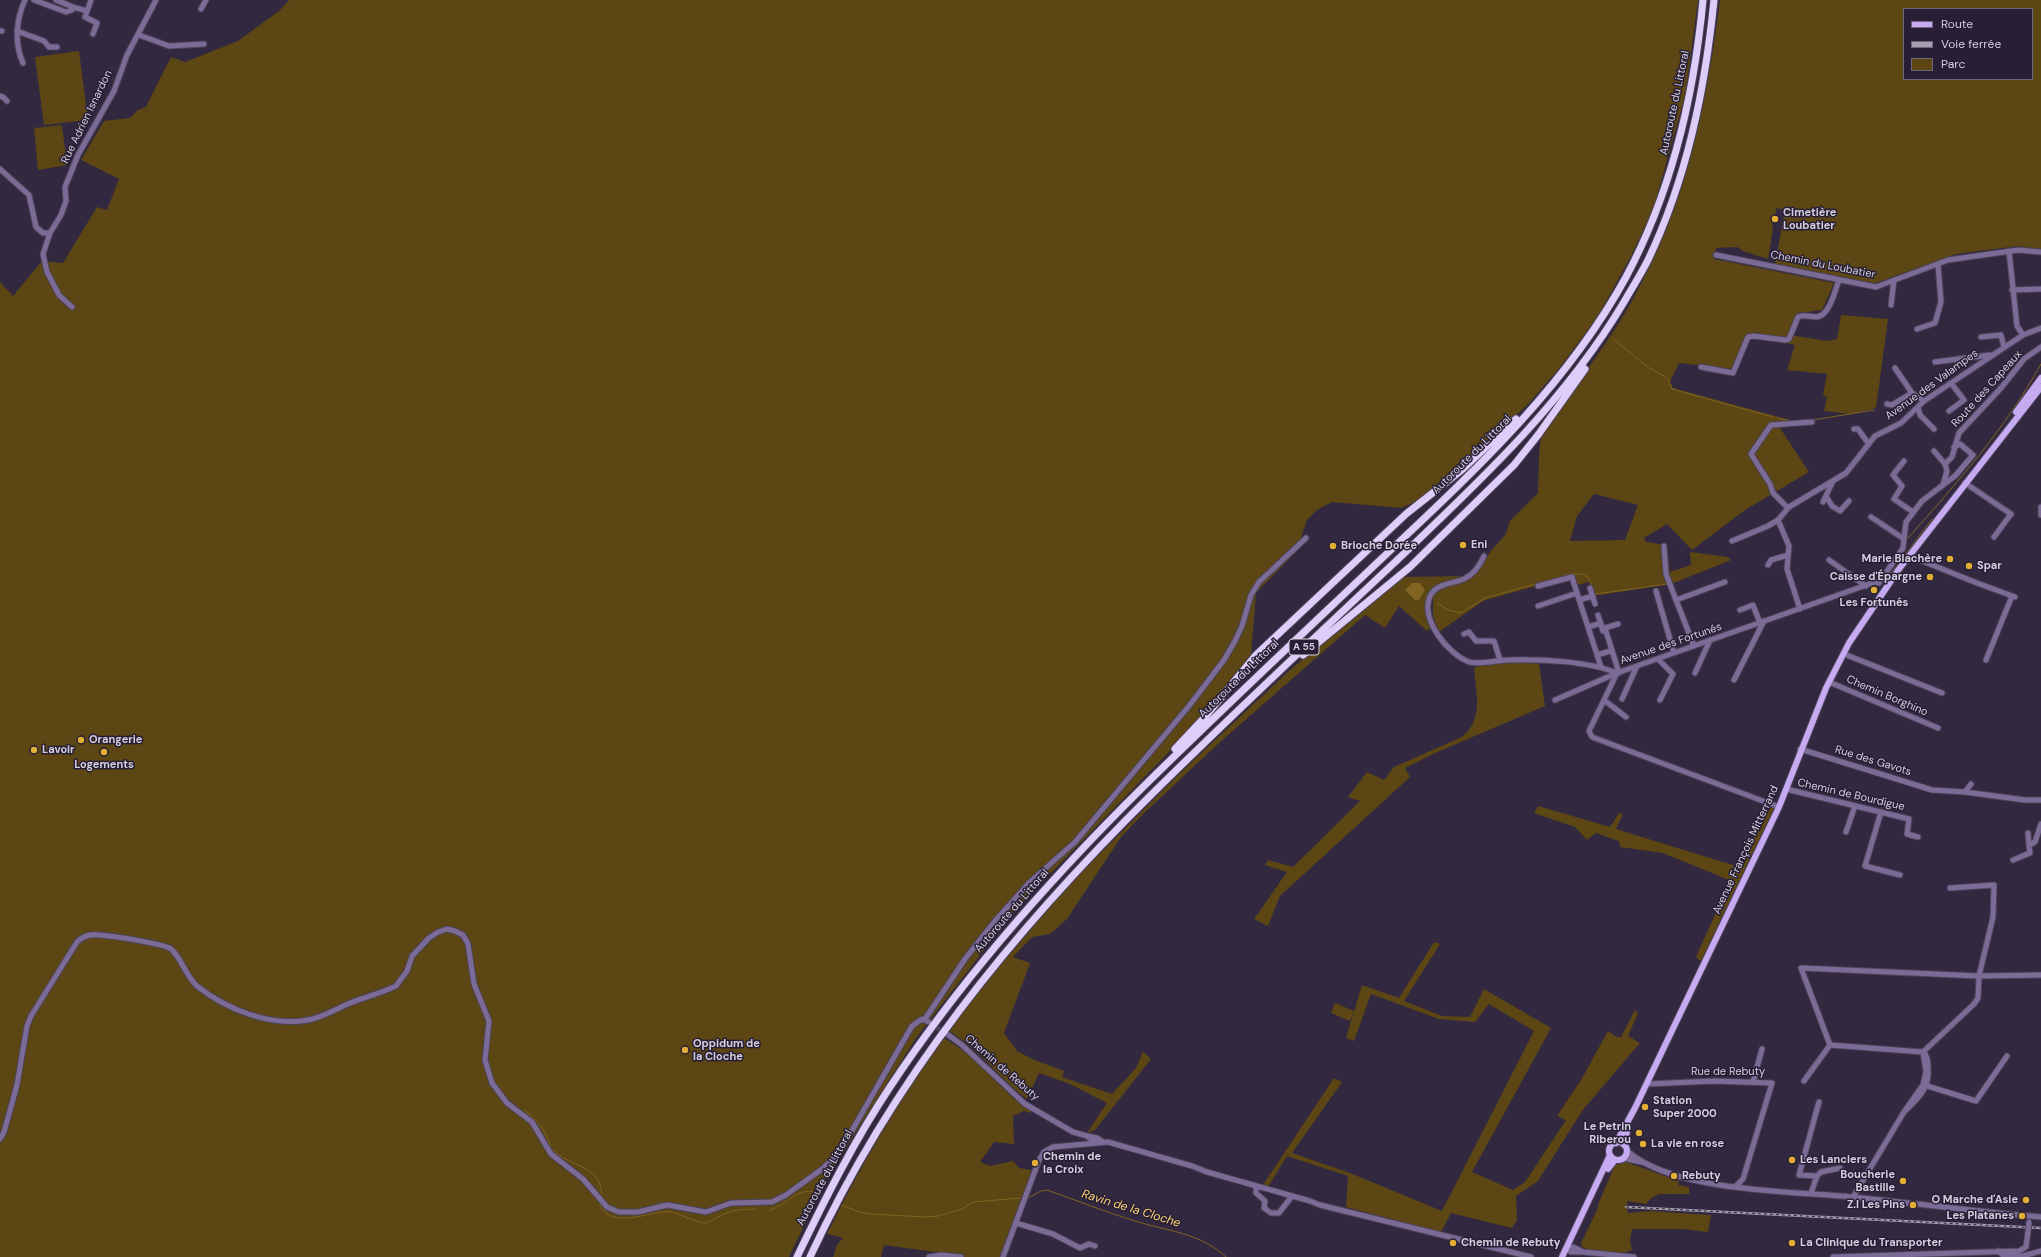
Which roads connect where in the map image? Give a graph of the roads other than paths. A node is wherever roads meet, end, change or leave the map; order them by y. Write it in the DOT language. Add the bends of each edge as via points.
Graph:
graph roads {
  1 [pos="25,0"];
  2 [pos="34,0"];
  3 [pos="56,0"];
  4 [pos="91,0"];
  5 [pos="156,0"];
  6 [pos="206,0"];
  7 [pos="1703,0"];
  8 [pos="1714,0"];
  9 [pos="74,6"];
  10 [pos="201,9"];
  11 [pos="87,11"];
  12 [pos="18,31"];
  13 [pos="93,34"];
  14 [pos="139,34"];
  15 [pos="204,44"];
  16 [pos="57,48"];
  17 [pos="23,62"];
  18 [pos="0,96"];
  19 [pos="7,101"];
  20 [pos="0,170"];
  21 [pos="50,233"];
  22 [pos="2009,251"];
  23 [pos="2041,252"];
  24 [pos="1716,254"];
  25 [pos="1938,264"];
  26 [pos="1646,265"];
  27 [pos="1839,280"];
  28 [pos="1894,280"];
  29 [pos="2012,290"];
  30 [pos="2041,290"];
  31 [pos="1891,305"];
  32 [pos="72,307"];
  33 [pos="2041,328"];
  34 [pos="1917,329"];
  35 [pos="2023,334"];
  36 [pos="1981,337"];
  37 [pos="2004,347"];
  38 [pos="2041,347"];
  39 [pos="1991,355"];
  40 [pos="1935,362"];
  41 [pos="1701,367"];
  42 [pos="1895,368"];
  43 [pos="1562,372"];
  44 [pos="2041,378"];
  45 [pos="1951,383"];
  46 [pos="2040,389"];
  47 [pos="1912,393"];
  48 [pos="1924,401"];
  49 [pos="1887,404"];
  50 [pos="1918,407"];
  51 [pos="1949,411"];
  52 [pos="1812,422"];
  53 [pos="1854,429"];
  54 [pos="1934,429"];
  55 [pos="1868,442"];
  56 [pos="1954,447"];
  57 [pos="1934,451"];
  58 [pos="1988,452"];
  59 [pos="1904,460"];
  60 [pos="1945,464"];
  61 [pos="1833,481"];
  62 [pos="1965,483"];
  63 [pos="1943,485"];
  64 [pos="1826,496"];
  65 [pos="1849,501"];
  66 [pos="1823,502"];
  67 [pos="2040,507"];
  68 [pos="1788,508"];
  69 [pos="1913,512"];
  70 [pos="2041,515"];
  71 [pos="1871,517"];
  72 [pos="1778,520"];
  73 [pos="1306,538"];
  74 [pos="1994,538"];
  75 [pos="1904,539"];
  76 [pos="1732,541"];
  77 [pos="1664,546"];
  78 [pos="1788,555"];
  79 [pos="1484,556"];
  80 [pos="1910,556"];
  81 [pos="1829,560"];
  82 [pos="1768,565"];
  83 [pos="1725,582"];
  84 [pos="1538,586"];
  85 [pos="1866,586"];
  86 [pos="1590,588"];
  87 [pos="1656,591"];
  88 [pos="1577,593"];
  89 [pos="1593,596"];
  90 [pos="1580,600"];
  91 [pos="1676,600"];
  92 [pos="1595,604"];
  93 [pos="1538,606"];
  94 [pos="1800,609"];
  95 [pos="1740,610"];
  96 [pos="1598,615"];
  97 [pos="1762,622"];
  98 [pos="1601,623"];
  99 [pos="1618,624"];
  100 [pos="1588,627"];
  101 [pos="1603,631"];
  102 [pos="1464,634"];
  103 [pos="1710,640"];
  104 [pos="1607,643"];
  105 [pos="1694,646"];
  106 [pos="1610,651"];
  107 [pos="1674,653"];
  108 [pos="1844,654"];
  109 [pos="1597,655"];
  110 [pos="1612,658"];
  111 [pos="1658,659"];
  112 [pos="1500,660"];
  113 [pos="1986,660"];
  114 [pos="1637,666"];
  115 [pos="1601,667"];
  116 [pos="1618,673"];
  117 [pos="1695,673"];
  118 [pos="1734,680"];
  119 [pos="1829,682"];
  120 [pos="1942,693"];
  121 [pos="1622,699"];
  122 [pos="1555,700"];
  123 [pos="1604,700"];
  124 [pos="1660,700"];
  125 [pos="1626,717"];
  126 [pos="1938,728"];
  127 [pos="1210,737"];
  128 [pos="1800,749"];
  129 [pos="1971,784"];
  130 [pos="1786,789"];
  131 [pos="1965,792"];
  132 [pos="2041,800"];
  133 [pos="1855,806"];
  134 [pos="1779,807"];
  135 [pos="1881,812"];
  136 [pos="2041,824"];
  137 [pos="1104,825"];
  138 [pos="1846,832"];
  139 [pos="2028,833"];
  140 [pos="1918,837"];
  141 [pos="2029,845"];
  142 [pos="2013,860"];
  143 [pos="1900,875"];
  144 [pos="1950,888"];
  145 [pos="2041,975"];
  146 [pos="1979,976"];
  147 [pos="947,1034"];
  148 [pos="1830,1045"];
  149 [pos="1762,1049"];
  150 [pos="1923,1052"];
  151 [pos="2007,1056"];
  152 [pos="1804,1081"];
  153 [pos="1754,1082"];
  154 [pos="1647,1084"];
  155 [pos="1925,1085"];
  156 [pos="1819,1102"];
  157 [pos="1636,1108"];
  158 [pos="1087,1136"];
  159 [pos="0,1139"];
  160 [pos="1103,1142"];
  161 [pos="1096,1143"];
  162 [pos="1616,1143"];
  163 [pos="1625,1148"];
  164 [pos="1616,1158"];
  165 [pos="1650,1165"];
  166 [pos="1840,1168"];
  167 [pos="1817,1176"];
  168 [pos="1256,1186"];
  169 [pos="1736,1186"];
  170 [pos="1811,1193"];
  171 [pos="1292,1196"];
  172 [pos="1853,1197"];
  173 [pos="2041,1217"];
  174 [pos="2029,1219"];
  175 [pos="1016,1223"];
  176 [pos="1094,1246"];
  177 [pos="1569,1248"];
  178 [pos="2023,1248"];
  179 [pos="2041,1251"];
  180 [pos="1909,1255"];
  181 [pos="1929,1255"];
  182 [pos="1976,1255"];
  183 [pos="2012,1255"];
  184 [pos="2031,1255"];
  185 [pos="1876,1256"];
  186 [pos="2024,1256"];
  187 [pos="797,1257"];
  188 [pos="810,1257"];
  189 [pos="929,1257"];
  190 [pos="961,1257"];
  191 [pos="1003,1257"];
  192 [pos="1532,1257"];
  193 [pos="1562,1257"];
  194 [pos="1566,1257"];
  195 [pos="1634,1257"];
  196 [pos="1833,1257"];
  1 -- 12 [label="street" via="19,15"];
  2 -- 9 [label="street" via="69,13"];
  3 -- 9 [label="street"];
  4 -- 11 [label="street"];
  5 -- 14 [label="street, Rue Adrien Isnardon"];
  6 -- 10 [label="street"];
  7 -- 43 [label="highway, Autoroute du Littoral / A 55" via="1688,105 1676,155 1658,207 1626,277 1605,312"];
  8 -- 26 [label="highway, Autoroute du Littoral / A 55" via="1699,109 1686,160 1670,210"];
  9 -- 11 [label="street"];
  11 -- 13 [label="street" via="85,17 97,22"];
  12 -- 16 [label="street" via="44,41 49,47"];
  12 -- 17 [label="street" via="18,50"];
  14 -- 15 [label="street" via="169,46"];
  14 -- 21 [label="street, Rue Adrien Isnardon" via="126,55 114,90 78,155 65,187 66,201 61,215"];
  18 -- 19 [label="street"];
  20 -- 21 [label="street" via="29,195 38,230"];
  21 -- 32 [label="street, Rue Adrien Isnardon" via="43,254 44,263 59,295"];
  22 -- 23 [label="street, Chemin du Loubatier"];
  22 -- 25 [label="street, Chemin du Loubatier" via="1970,256"];
  22 -- 29 [label="street"];
  24 -- 27 [label="street, Chemin du Loubatier"];
  25 -- 28 [label="street, Chemin du Loubatier"];
  25 -- 34 [label="street" via="1941,302 1935,323"];
  26 -- 127 [label="highway, Autoroute du Littoral / A 55" via="1586,360 1545,411 1460,500"];
  26 -- 127 [label="highway" via="1629,301 1602,343 1517,461 1410,566"];
  27 -- 28 [label="street, Chemin du Loubatier" via="1876,287"];
  27 -- 41 [label="street" via="1830,305 1818,316 1798,317 1789,339 1748,337 1733,373"];
  28 -- 31 [label="street"];
  29 -- 30 [label="street"];
  29 -- 35 [label="street" via="2017,326"];
  33 -- 35 [label="street, Avenue des Valampes"];
  35 -- 37 [label="street, Avenue des Valampes"];
  36 -- 37 [label="street" via="2001,335"];
  37 -- 39 [label="street, Avenue des Valampes"];
  38 -- 56 [label="street, Route des Capeaux" via="2024,359 2001,388 1959,432"];
  39 -- 40 [label="street, Avenue des Valampes"];
  39 -- 45 [label="street, Avenue des Valampes"];
  42 -- 47 [label="street"];
  43 -- 137 [label="highway, Autoroute du Littoral / A 55" via="1523,419 1482,462"];
  43 -- 137 [label="highway" via="1477,457 1406,514 1256,655 1205,717"];
  44 -- 58 [label="main road"];
  45 -- 48 [label="street, Avenue des Valampes"];
  45 -- 51 [label="street" via="1964,400"];
  46 -- 58 [label="main road"];
  47 -- 48 [label="street"];
  47 -- 49 [label="street" via="1892,405"];
  48 -- 50 [label="street, Avenue des Valampes"];
  50 -- 54 [label="street" via="1920,415"];
  50 -- 55 [label="street, Avenue des Valampes" via="1901,423"];
  52 -- 68 [label="street" via="1771,425 1751,454 1773,493"];
  53 -- 55 [label="street" via="1858,429"];
  55 -- 61 [label="street, Avenue des Valampes" via="1855,463 1846,473"];
  56 -- 60 [label="street, Route des Capeaux" via="1952,457"];
  56 -- 63 [label="street" via="1960,444 1973,455 1955,476"];
  57 -- 60 [label="street"];
  58 -- 62 [label="main road, Avenue François Mitterrand"];
  59 -- 69 [label="street" via="1893,475 1902,486 1894,499"];
  60 -- 63 [label="street, Route des Capeaux" via="1947,471"];
  61 -- 64 [label="street"];
  61 -- 68 [label="street, Avenue des Valampes"];
  62 -- 74 [label="street" via="2012,514"];
  62 -- 80 [label="main road, Avenue François Mitterrand"];
  63 -- 69 [label="street" via="1922,501"];
  64 -- 65 [label="street" via="1832,506 1840,511"];
  64 -- 66 [label="street"];
  67 -- 70 [label="street"];
  68 -- 72 [label="street, Avenue des Valampes"];
  69 -- 75 [label="street" via="1906,522"];
  71 -- 75 [label="street"];
  72 -- 76 [label="street, Avenue des Valampes"];
  72 -- 78 [label="street" via="1788,546"];
  73 -- 159 [label="street" via="1259,582 1251,595 1235,641 1189,706 1075,842 1030,882 995,921 965,959 927,1021 912,1026 834,1158 779,1199 761,1203 731,1203 706,1212 667,1205 638,1212 619,1212 607,1207 583,1179 551,1154 532,1122 507,1103 496,1090 485,1060 489,1021 474,984 468,944 463,935 447,929 438,932 420,946 396,986 319,1017 292,1021 263,1018 228,1006 196,985 183,969 176,953 169,947 121,937 91,935 82,938 31,1016 17,1085"];
  75 -- 85 [label="street, Avenue des Fortunés" via="1903,548 1878,583"];
  77 -- 91 [label="street" via="1666,574"];
  78 -- 82 [label="street" via="1771,560"];
  78 -- 94 [label="street" via="1787,569"];
  79 -- 112 [label="street" via="1474,571 1465,578 1439,586 1433,591 1429,602 1430,614 1438,637 1455,654 1470,663"];
  80 -- 108 [label="main road, Avenue François Mitterrand" via="1876,602"];
  80 -- 113 [label="street" via="2013,596"];
  81 -- 85 [label="street"];
  83 -- 91 [label="street"];
  84 -- 88 [label="street" via="1572,577"];
  85 -- 94 [label="street, Avenue des Fortunés"];
  86 -- 89 [label="street"];
  87 -- 107 [label="street"];
  88 -- 90 [label="street"];
  88 -- 93 [label="street"];
  89 -- 90 [label="street"];
  89 -- 92 [label="street"];
  90 -- 100 [label="street"];
  91 -- 105 [label="street"];
  94 -- 97 [label="street, Avenue des Fortunés"];
  95 -- 97 [label="street" via="1753,605"];
  96 -- 98 [label="street"];
  97 -- 103 [label="street, Avenue des Fortunés"];
  97 -- 118 [label="street"];
  98 -- 100 [label="street"];
  98 -- 101 [label="street"];
  99 -- 116 [label="street" via="1605,628"];
  100 -- 109 [label="street"];
  102 -- 112 [label="street" via="1469,632 1476,641 1494,641"];
  103 -- 105 [label="street, Avenue des Fortunés"];
  103 -- 117 [label="street"];
  104 -- 106 [label="street"];
  105 -- 107 [label="street, Avenue des Fortunés"];
  106 -- 109 [label="street"];
  106 -- 110 [label="street"];
  107 -- 111 [label="street, Avenue des Fortunés"];
  108 -- 119 [label="main road, Avenue François Mitterrand"];
  108 -- 120 [label="street"];
  109 -- 115 [label="street"];
  111 -- 114 [label="street, Avenue des Fortunés"];
  111 -- 124 [label="street" via="1673,674"];
  112 -- 115 [label="street"];
  114 -- 116 [label="street, Avenue des Fortunés"];
  114 -- 121 [label="street"];
  115 -- 116 [label="street"];
  116 -- 122 [label="street"];
  116 -- 123 [label="street, Avenue des Fortunés"];
  119 -- 126 [label="street, Chemin Borghino"];
  119 -- 128 [label="main road, Avenue François Mitterrand"];
  123 -- 125 [label="street"];
  123 -- 134 [label="street, Avenue des Fortunés" via="1589,731 1592,737"];
  127 -- 188 [label="highway, Autoroute du Littoral / A 55" via="1072,876 990,970 943,1030 861,1157"];
  128 -- 130 [label="main road, Avenue François Mitterrand"];
  128 -- 131 [label="street, Rue des Gavots" via="1932,790"];
  129 -- 131 [label="street"];
  130 -- 133 [label="street, Chemin de Bourdigue"];
  130 -- 134 [label="main road, Avenue François Mitterrand"];
  131 -- 132 [label="street, Rue des Gavots"];
  133 -- 135 [label="street, Chemin de Bourdigue"];
  133 -- 138 [label="street"];
  134 -- 154 [label="main road, Avenue François Mitterrand"];
  135 -- 140 [label="street, Chemin de Bourdigue" via="1909,818 1907,834"];
  135 -- 143 [label="street" via="1865,866"];
  136 -- 141 [label="street" via="2036,840"];
  137 -- 187 [label="highway, Autoroute du Littoral / A 55" via="982,962 930,1029 889,1087 850,1152"];
  139 -- 141 [label="street"];
  141 -- 142 [label="street" via="2029,854"];
  144 -- 146 [label="street" via="1994,885 1993,917"];
  145 -- 146 [label="street"];
  146 -- 148 [label="street" via="1801,968"];
  146 -- 150 [label="street" via="1978,998 1974,1004"];
  147 -- 158 [label="street, Chemin de Rebuty" via="1025,1104 1073,1132"];
  148 -- 150 [label="street"];
  148 -- 152 [label="street"];
  149 -- 153 [label="street"];
  150 -- 155 [label="street" via="1928,1064"];
  151 -- 155 [label="street" via="1976,1101"];
  153 -- 154 [label="street, Rue de Rebuty"];
  153 -- 169 [label="street, Rue de Rebuty" via="1772,1083 1743,1179"];
  154 -- 157 [label="main road, Avenue François Mitterrand"];
  155 -- 172 [label="street" via="1904,1112"];
  156 -- 167 [label="street" via="1799,1175"];
  157 -- 162 [label="main road"];
  157 -- 163 [label="main road" via="1627,1130"];
  158 -- 160 [label="street, Chemin de Rebuty"];
  158 -- 161 [label="street, Chemin de Rebuty"];
  160 -- 161 [label="street"];
  160 -- 168 [label="street, Chemin de Rebuty" via="1114,1143"];
  161 -- 175 [label="street" via="1056,1147 1044,1152"];
  162 -- 163 [label="main road"];
  162 -- 164 [label="main road" via="1610,1150"];
  163 -- 164 [label="main road" via="1626,1156"];
  163 -- 165 [label="street"];
  164 -- 165 [label="street"];
  164 -- 177 [label="main road"];
  165 -- 169 [label="street" via="1682,1178"];
  166 -- 167 [label="street" via="1821,1172"];
  167 -- 170 [label="street"];
  168 -- 171 [label="street, Chemin de Rebuty"];
  168 -- 171 [label="street" via="1256,1193 1265,1201 1264,1208 1271,1213 1279,1213"];
  169 -- 170 [label="street"];
  170 -- 172 [label="street"];
  171 -- 192 [label="street, Chemin de Rebuty"];
  172 -- 174 [label="street"];
  173 -- 174 [label="street"];
  174 -- 178 [label="street, bridge" via="2027,1245"];
  175 -- 176 [label="street" via="1053,1234 1080,1248 1089,1244"];
  175 -- 191 [label="street"];
  177 -- 193 [label="main road"];
  177 -- 194 [label="main road"];
  177 -- 195 [label="street" via="1574,1253"];
  178 -- 183 [label="street"];
  178 -- 184 [label="street"];
  178 -- 186 [label="street"];
  179 -- 184 [label="street"];
  180 -- 181 [label="street"];
  180 -- 185 [label="street"];
  181 -- 182 [label="street"];
  182 -- 183 [label="street" via="1998,1251"];
  183 -- 186 [label="street"];
  184 -- 186 [label="street"];
  185 -- 196 [label="street"];
  189 -- 190 [label="street" via="942,1254"];
}
